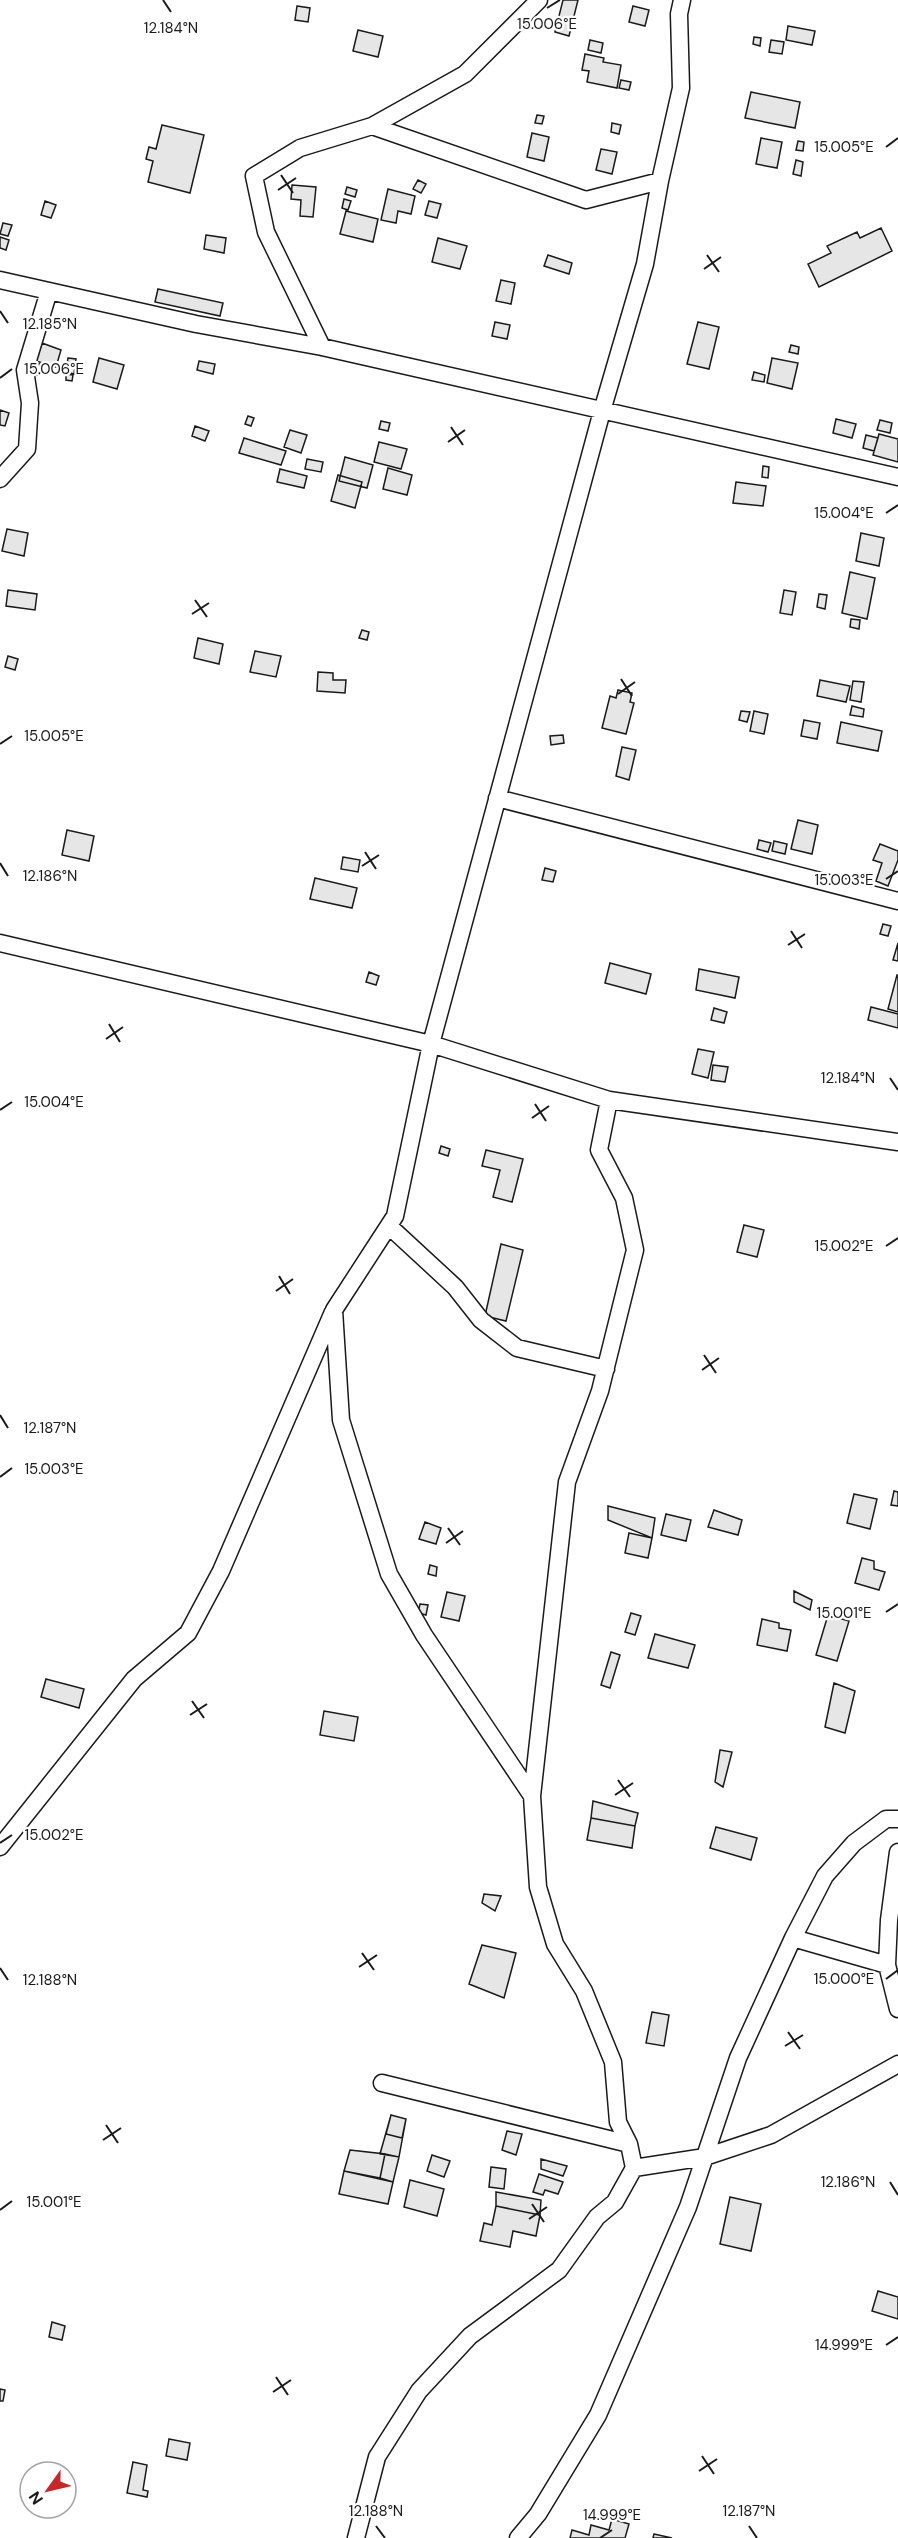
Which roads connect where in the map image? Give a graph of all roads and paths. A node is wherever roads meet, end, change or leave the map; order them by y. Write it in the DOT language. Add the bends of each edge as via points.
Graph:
graph roads {
  1 [pos="540,0"];
  2 [pos="682,0"];
  3 [pos="372,126"];
  4 [pos="660,181"];
  5 [pos="0,280"];
  6 [pos="49,291"];
  7 [pos="322,346"];
  8 [pos="602,411"];
  9 [pos="898,477"];
  10 [pos="0,479"];
  11 [pos="498,798"];
  12 [pos="897,897"];
  13 [pos="0,938"];
  14 [pos="8,945"];
  15 [pos="431,1044"];
  16 [pos="609,1100"];
  17 [pos="898,1142"];
  18 [pos="389,1226"];
  19 [pos="334,1310"];
  20 [pos="606,1369"];
  21 [pos="532,1796"];
  22 [pos="898,1819"];
  23 [pos="0,1847"];
  24 [pos="898,1852"];
  25 [pos="793,1938"];
  26 [pos="886,1965"];
  27 [pos="898,2009"];
  28 [pos="898,2064"];
  29 [pos="382,2083"];
  30 [pos="629,2144"];
  31 [pos="705,2157"];
  32 [pos="634,2168"];
  33 [pos="356,2538"];
  34 [pos="518,2538"];
  1 -- 3 [label="street" via="465,74"];
  2 -- 4 [label="street" via="681,88"];
  3 -- 4 [label="street" via="586,200"];
  3 -- 7 [label="street" via="300,148 254,176 266,232"];
  4 -- 8 [label="street" via="645,264"];
  5 -- 6 [label="street"];
  6 -- 7 [label="street" via="196,324"];
  6 -- 10 [label="street" via="25,370 30,403 27,449"];
  7 -- 8 [label="street"];
  8 -- 9 [label="street"];
  8 -- 11 [label="street"];
  11 -- 12 [label="street"];
  11 -- 15 [label="street"];
  13 -- 14 [label="street"];
  14 -- 15 [label="street"];
  15 -- 16 [label="street"];
  15 -- 18 [label="street" via="395,1216"];
  16 -- 17 [label="street"];
  16 -- 20 [label="street" via="599,1150 624,1198 635,1250"];
  18 -- 19 [label="street"];
  18 -- 20 [label="street" via="455,1287 481,1320 517,1348"];
  19 -- 21 [label="street" via="341,1420 389,1574 424,1635"];
  19 -- 23 [label="street" via="221,1571 188,1633 134,1679"];
  20 -- 21 [label="street" via="567,1482"];
  21 -- 30 [label="street" via="538,1887 555,1944 584,1991 613,2062 618,2122"];
  22 -- 25 [label="street" via="886,1819 854,1843 825,1876"];
  24 -- 26 [label="street"];
  25 -- 26 [label="street"];
  25 -- 31 [label="street" via="738,2058"];
  26 -- 27 [label="street"];
  28 -- 31 [label="street" via="771,2135"];
  29 -- 30 [label="street"];
  30 -- 32 [label="street"];
  31 -- 32 [label="street"];
  31 -- 34 [label="street" via="688,2207 598,2415 538,2514"];
  32 -- 33 [label="street" via="615,2202 597,2217 560,2270 470,2336 419,2391 377,2457"];
}
